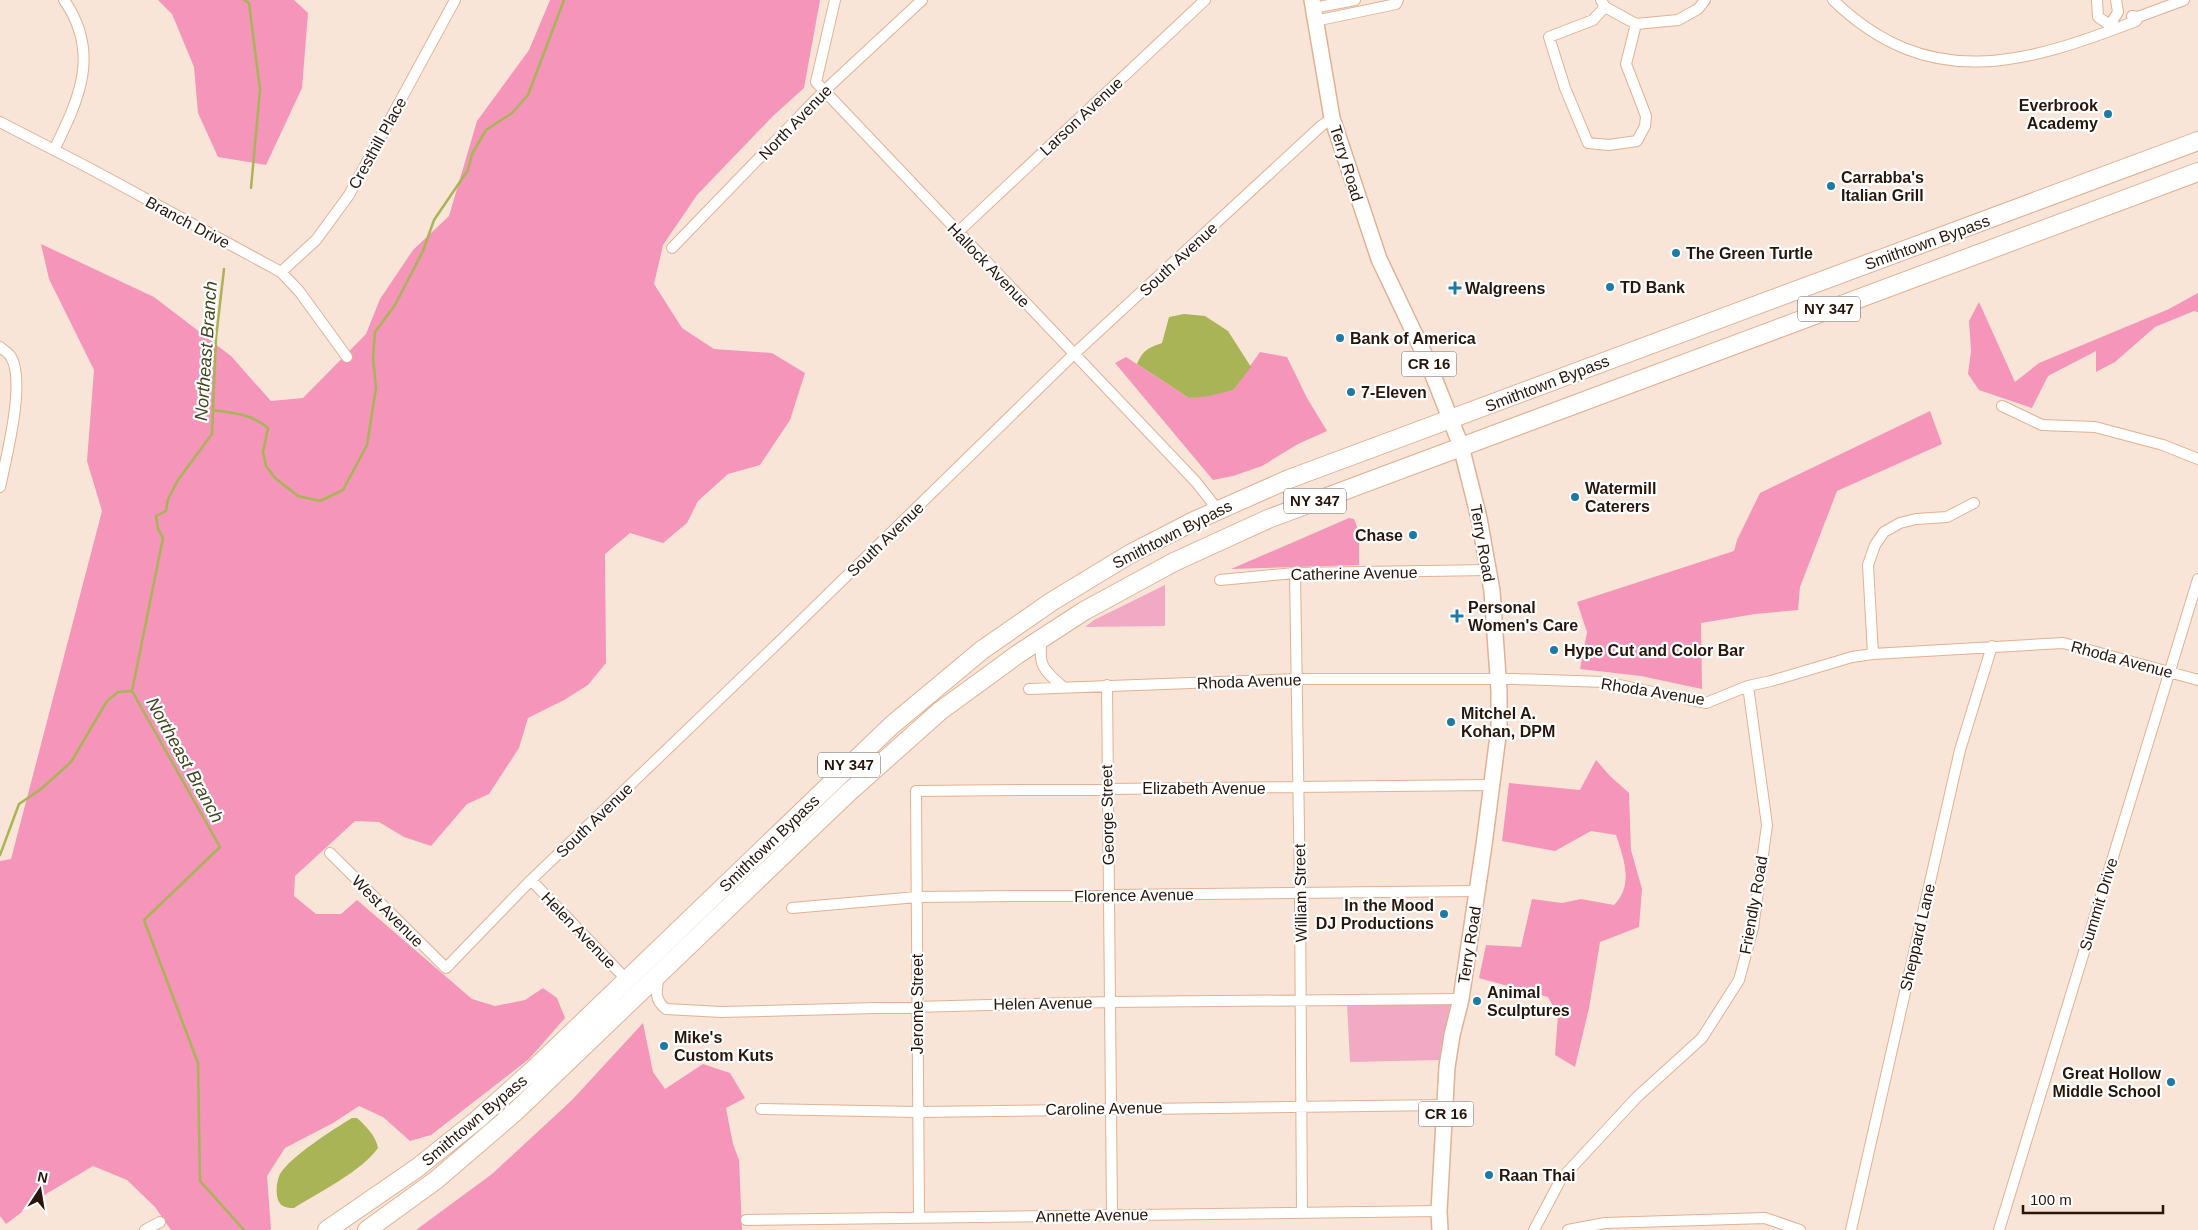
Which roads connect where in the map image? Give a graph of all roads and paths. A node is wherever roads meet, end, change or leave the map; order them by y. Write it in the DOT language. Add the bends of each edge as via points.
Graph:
graph roads {
  1 [pos="64,0"];
  2 [pos="455,0"];
  3 [pos="835,0"];
  4 [pos="922,0"];
  5 [pos="1205,0"];
  6 [pos="1354,0"];
  7 [pos="1398,0"];
  8 [pos="1704,0"];
  9 [pos="1833,0"];
  10 [pos="2097,0"];
  11 [pos="2184,0"];
  12 [pos="1603,3"];
  13 [pos="2115,3"];
  14 [pos="1314,10"];
  15 [pos="1636,24"];
  16 [pos="2111,27"];
  17 [pos="823,92"];
  18 [pos="1332,118"];
  19 [pos="0,122"];
  20 [pos="2198,141"];
  21 [pos="54,150"];
  22 [pos="2198,172"];
  23 [pos="958,232"];
  24 [pos="672,248"];
  25 [pos="281,272"];
  26 [pos="0,346"];
  27 [pos="1074,354"];
  28 [pos="347,357"];
  29 [pos="2002,406"];
  30 [pos="1451,419"];
  31 [pos="1460,446"];
  32 [pos="2198,459"];
  33 [pos="0,487"];
  34 [pos="1974,503"];
  35 [pos="1218,510"];
  36 [pos="1488,570"];
  37 [pos="1295,573"];
  38 [pos="2198,579"];
  39 [pos="1220,580"];
  40 [pos="1042,638"];
  41 [pos="1992,646"];
  42 [pos="1873,654"];
  43 [pos="2169,672"];
  44 [pos="1297,679"];
  45 [pos="1499,679"];
  46 [pos="2198,680"];
  47 [pos="1107,685"];
  48 [pos="1062,686"];
  49 [pos="1748,686"];
  50 [pos="1029,689"];
  51 [pos="1492,785"];
  52 [pos="1107,788"];
  53 [pos="1298,788"];
  54 [pos="916,791"];
  55 [pos="330,853"];
  56 [pos="531,880"];
  57 [pos="1477,891"];
  58 [pos="1300,893"];
  59 [pos="1108,895"];
  60 [pos="917,897"];
  61 [pos="792,908"];
  62 [pos="446,968"];
  63 [pos="660,974"];
  64 [pos="627,980"];
  65 [pos="1461,999"];
  66 [pos="1301,1000"];
  67 [pos="1110,1002"];
  68 [pos="917,1005"];
  69 [pos="1446,1105"];
  70 [pos="1302,1106"];
  71 [pos="1111,1108"];
  72 [pos="761,1109"];
  73 [pos="917,1112"];
  74 [pos="1439,1211"];
  75 [pos="1302,1213"];
  76 [pos="1112,1216"];
  77 [pos="919,1217"];
  78 [pos="746,1220"];
  79 [pos="160,1222"];
  80 [pos="145,1230"];
  81 [pos="327,1230"];
  82 [pos="367,1230"];
  83 [pos="1440,1230"];
  84 [pos="1534,1230"];
  85 [pos="1568,1230"];
  86 [pos="1800,1230"];
  87 [pos="1851,1230"];
  88 [pos="1999,1230"];
  1 -- 21 [label="street" via="81,38 82,83 75,107"];
  2 -- 25 [label="street, Cresthill Place" via="348,195 316,240"];
  3 -- 17 [label="street" via="816,82"];
  4 -- 17 [label="street, North Avenue"];
  5 -- 23 [label="street, Larson Avenue"];
  6 -- 14 [label="street"];
  7 -- 14 [label="street" via="1396,4"];
  8 -- 15 [label="street" via="1698,9 1678,20"];
  9 -- 16 [label="street" via="1877,35 1937,59 1977,62 2015,58 2089,39"];
  10 -- 16 [label="street" via="2098,17"];
  11 -- 16 [label="street" via="2138,17 2132,16"];
  12 -- 15 [label="street"];
  12 -- 15 [label="street" via="1593,20 1549,37 1565,88 1588,143 1608,145 1637,141 1645,126 1646,116 1626,64"];
  13 -- 16 [label="street" via="2118,12"];
  14 -- 18 [label="main road, Terry Road / CR 16"];
  17 -- 23 [label="street, Hallock Avenue"];
  17 -- 24 [label="street, North Avenue"];
  18 -- 27 [label="street, South Avenue"];
  18 -- 30 [label="main road, Terry Road / CR 16" via="1379,259"];
  19 -- 21 [label="street, Branch Drive"];
  20 -- 30 [label="highway, Smithtown Bypass / NY 347"];
  21 -- 25 [label="street, Branch Drive"];
  22 -- 31 [label="highway, Smithtown Bypass / NY 347"];
  23 -- 27 [label="street, Hallock Avenue"];
  25 -- 28 [label="street, Branch Drive"];
  26 -- 33 [label="street" via="12,358 17,382"];
  27 -- 35 [label="street, Hallock Avenue" via="1196,482"];
  27 -- 56 [label="street, South Avenue"];
  29 -- 32 [label="street" via="2042,425 2096,427 2163,445"];
  30 -- 31 [label="main road, Terry Road / CR 16"];
  30 -- 35 [label="highway, Smithtown Bypass / NY 347" via="1289,479"];
  31 -- 36 [label="main road, Terry Road / CR 16" via="1479,518"];
  31 -- 40 [label="highway, Smithtown Bypass / NY 347" via="1228,536 1150,574"];
  34 -- 42 [label="street" via="1947,518 1900,523 1884,532 1875,545 1868,565"];
  35 -- 64 [label="highway, Smithtown Bypass / NY 347" via="1089,577 1020,622 957,670 880,736"];
  36 -- 37 [label="street, Catherine Avenue"];
  36 -- 45 [label="main road, Terry Road / CR 16"];
  37 -- 39 [label="street, Catherine Avenue"];
  37 -- 44 [label="street, William Street"];
  38 -- 43 [label="street, Summit Drive"];
  40 -- 48 [label="street" via="1041,663"];
  40 -- 63 [label="highway, Smithtown Bypass / NY 347" via="965,692 891,752"];
  41 -- 42 [label="street, Rhoda Avenue"];
  41 -- 43 [label="street, Rhoda Avenue" via="2063,643"];
  41 -- 87 [label="street, Sheppard Lane" via="1960,750"];
  42 -- 49 [label="street, Rhoda Avenue"];
  43 -- 46 [label="street, Rhoda Avenue"];
  43 -- 88 [label="street, Summit Drive"];
  44 -- 45 [label="street, Rhoda Avenue"];
  44 -- 47 [label="street, Rhoda Avenue"];
  44 -- 53 [label="street, William Street"];
  45 -- 49 [label="street, Rhoda Avenue" via="1606,682 1706,703"];
  45 -- 51 [label="main road, Terry Road / CR 16" via="1500,714"];
  47 -- 48 [label="street, Rhoda Avenue"];
  47 -- 52 [label="street, George Street"];
  48 -- 50 [label="street, Rhoda Avenue"];
  49 -- 84 [label="street, Friendly Road" via="1767,825 1753,928 1739,980 1702,1038 1637,1097 1561,1179"];
  51 -- 53 [label="street, Elizabeth Avenue"];
  51 -- 57 [label="main road, Terry Road / CR 16"];
  52 -- 53 [label="street, Elizabeth Avenue"];
  52 -- 54 [label="street, Elizabeth Avenue"];
  52 -- 59 [label="street, George Street"];
  53 -- 58 [label="street, William Street"];
  54 -- 60 [label="street, Jerome Street"];
  55 -- 62 [label="street, West Avenue"];
  56 -- 62 [label="street, South Avenue"];
  56 -- 64 [label="street, Helen Avenue"];
  57 -- 58 [label="street, Florence Avenue"];
  57 -- 65 [label="main road, Terry Road / CR 16"];
  58 -- 59 [label="street, Florence Avenue"];
  58 -- 66 [label="street, William Street"];
  59 -- 60 [label="street, Florence Avenue"];
  59 -- 67 [label="street, George Street"];
  60 -- 61 [label="street, Florence Avenue"];
  60 -- 68 [label="street, Jerome Street"];
  63 -- 68 [label="street, Helen Avenue" via="656,996 660,1004 669,1010 721,1012"];
  63 -- 82 [label="highway, Smithtown Bypass / NY 347" via="495,1130 418,1194"];
  64 -- 81 [label="highway, Smithtown Bypass / NY 347" via="464,1130 410,1173"];
  65 -- 66 [label="street, Helen Avenue"];
  65 -- 69 [label="main road, Terry Road / CR 16" via="1448,1059"];
  66 -- 67 [label="street, Helen Avenue"];
  66 -- 70 [label="street, William Street"];
  67 -- 68 [label="street, Helen Avenue"];
  67 -- 71 [label="street, George Street"];
  68 -- 73 [label="street, Jerome Street"];
  69 -- 70 [label="street, Caroline Avenue"];
  69 -- 74 [label="main road, Terry Road / CR 16"];
  70 -- 71 [label="street, Caroline Avenue"];
  70 -- 75 [label="street, William Street"];
  71 -- 73 [label="street, Caroline Avenue"];
  71 -- 76 [label="street, George Street"];
  72 -- 73 [label="street, Caroline Avenue"];
  73 -- 77 [label="street, Jerome Street"];
  74 -- 75 [label="street, Annette Avenue"];
  74 -- 83 [label="main road, Terry Road / CR 16"];
  75 -- 76 [label="street, Annette Avenue"];
  76 -- 77 [label="street, Annette Avenue"];
  77 -- 78 [label="street, Annette Avenue"];
  79 -- 80 [label="street"];
  85 -- 86 [label="street" via="1605,1223 1765,1218"];
}
